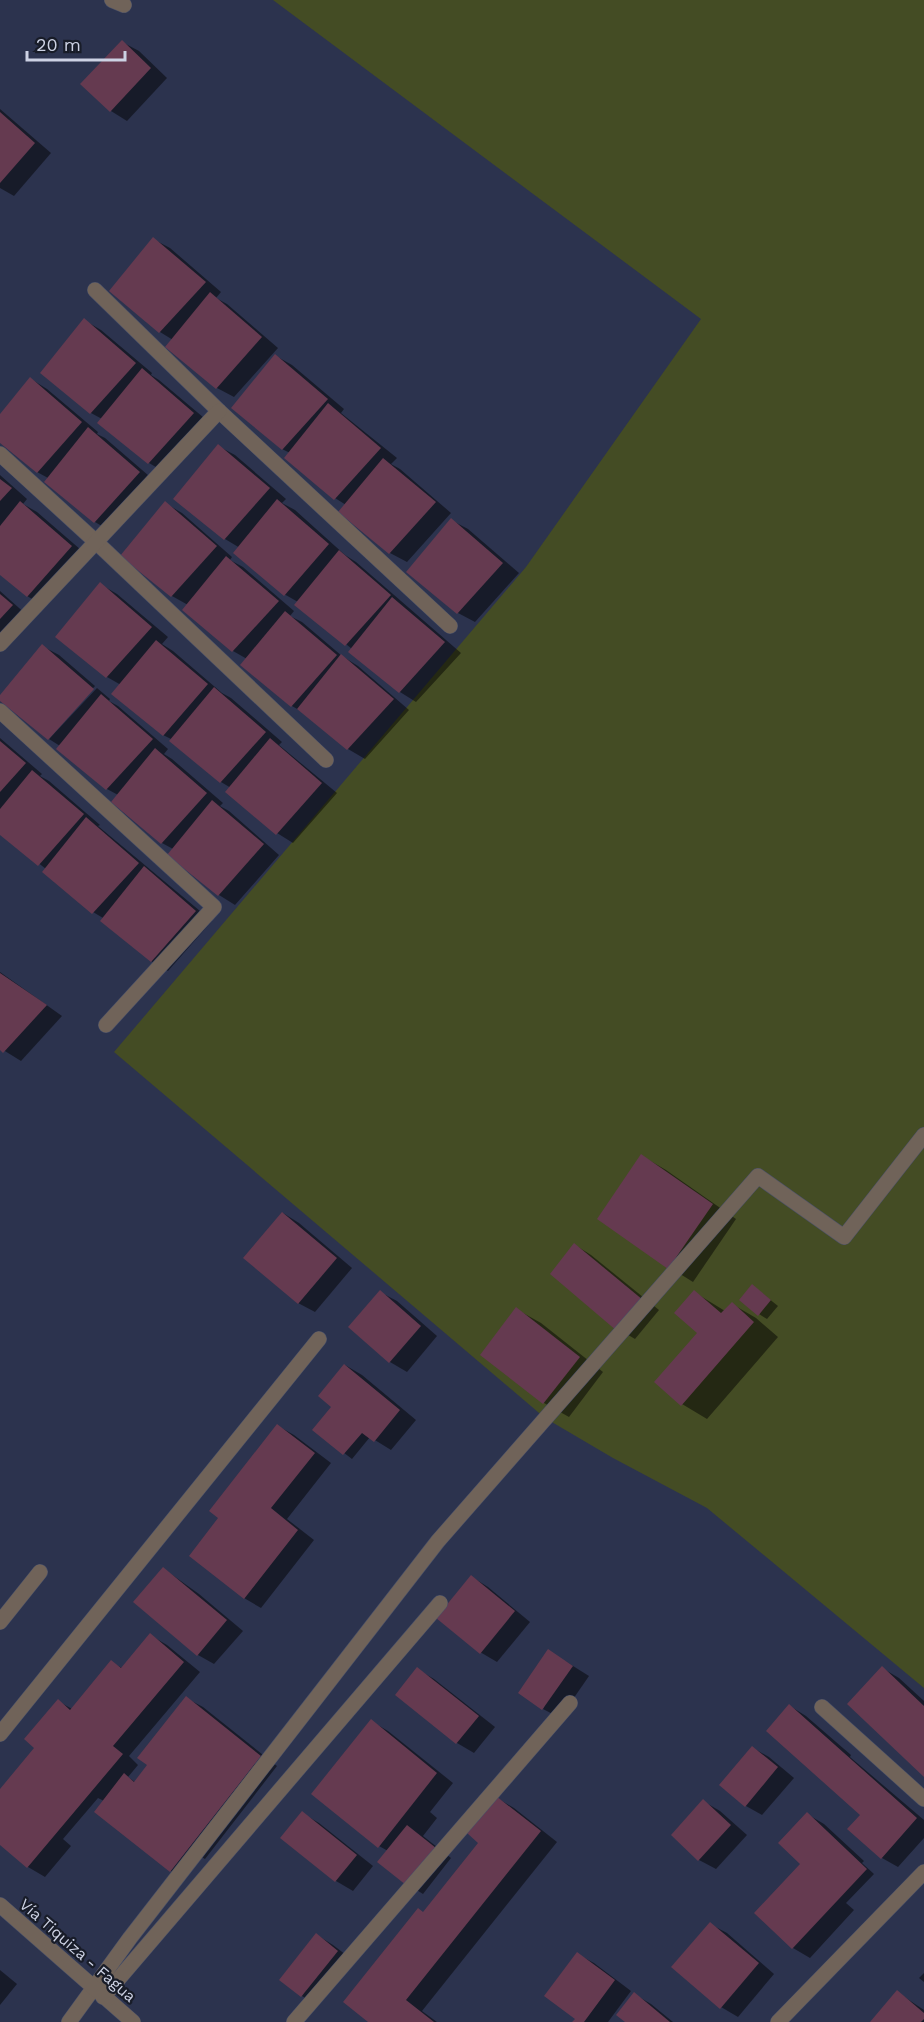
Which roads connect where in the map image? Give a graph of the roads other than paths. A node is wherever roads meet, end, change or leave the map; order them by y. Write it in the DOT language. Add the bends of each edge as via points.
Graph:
graph roads {
  1 [pos="95,290"];
  2 [pos="219,411"];
  3 [pos="0,454"];
  4 [pos="95,541"];
  5 [pos="450,626"];
  6 [pos="0,644"];
  7 [pos="0,711"];
  8 [pos="326,760"];
  9 [pos="106,1025"];
  10 [pos="924,1135"];
  11 [pos="319,1339"];
  12 [pos="40,1572"];
  13 [pos="440,1603"];
  14 [pos="0,1622"];
  15 [pos="570,1703"];
  16 [pos="822,1707"];
  17 [pos="0,1734"];
  18 [pos="924,1799"];
  19 [pos="924,1872"];
  20 [pos="0,1905"];
  21 [pos="98,1992"];
  22 [pos="69,2022"];
  23 [pos="133,2022"];
  24 [pos="294,2022"];
  25 [pos="778,2022"];
  1 -- 2 [label="street"];
  2 -- 4 [label="street"];
  2 -- 5 [label="street"];
  3 -- 4 [label="street"];
  4 -- 6 [label="street"];
  4 -- 8 [label="street"];
  7 -- 9 [label="street" via="214,907"];
  10 -- 21 [label="street" via="844,1237 758,1176 438,1541"];
  11 -- 17 [label="street"];
  12 -- 14 [label="street"];
  13 -- 21 [label="street"];
  15 -- 24 [label="street"];
  16 -- 18 [label="street"];
  19 -- 25 [label="street"];
  20 -- 21 [label="street, Vía Tiquiza - Fagua"];
  21 -- 22 [label="street"];
  21 -- 23 [label="street, Vía Tiquiza - Fagua"];
}
